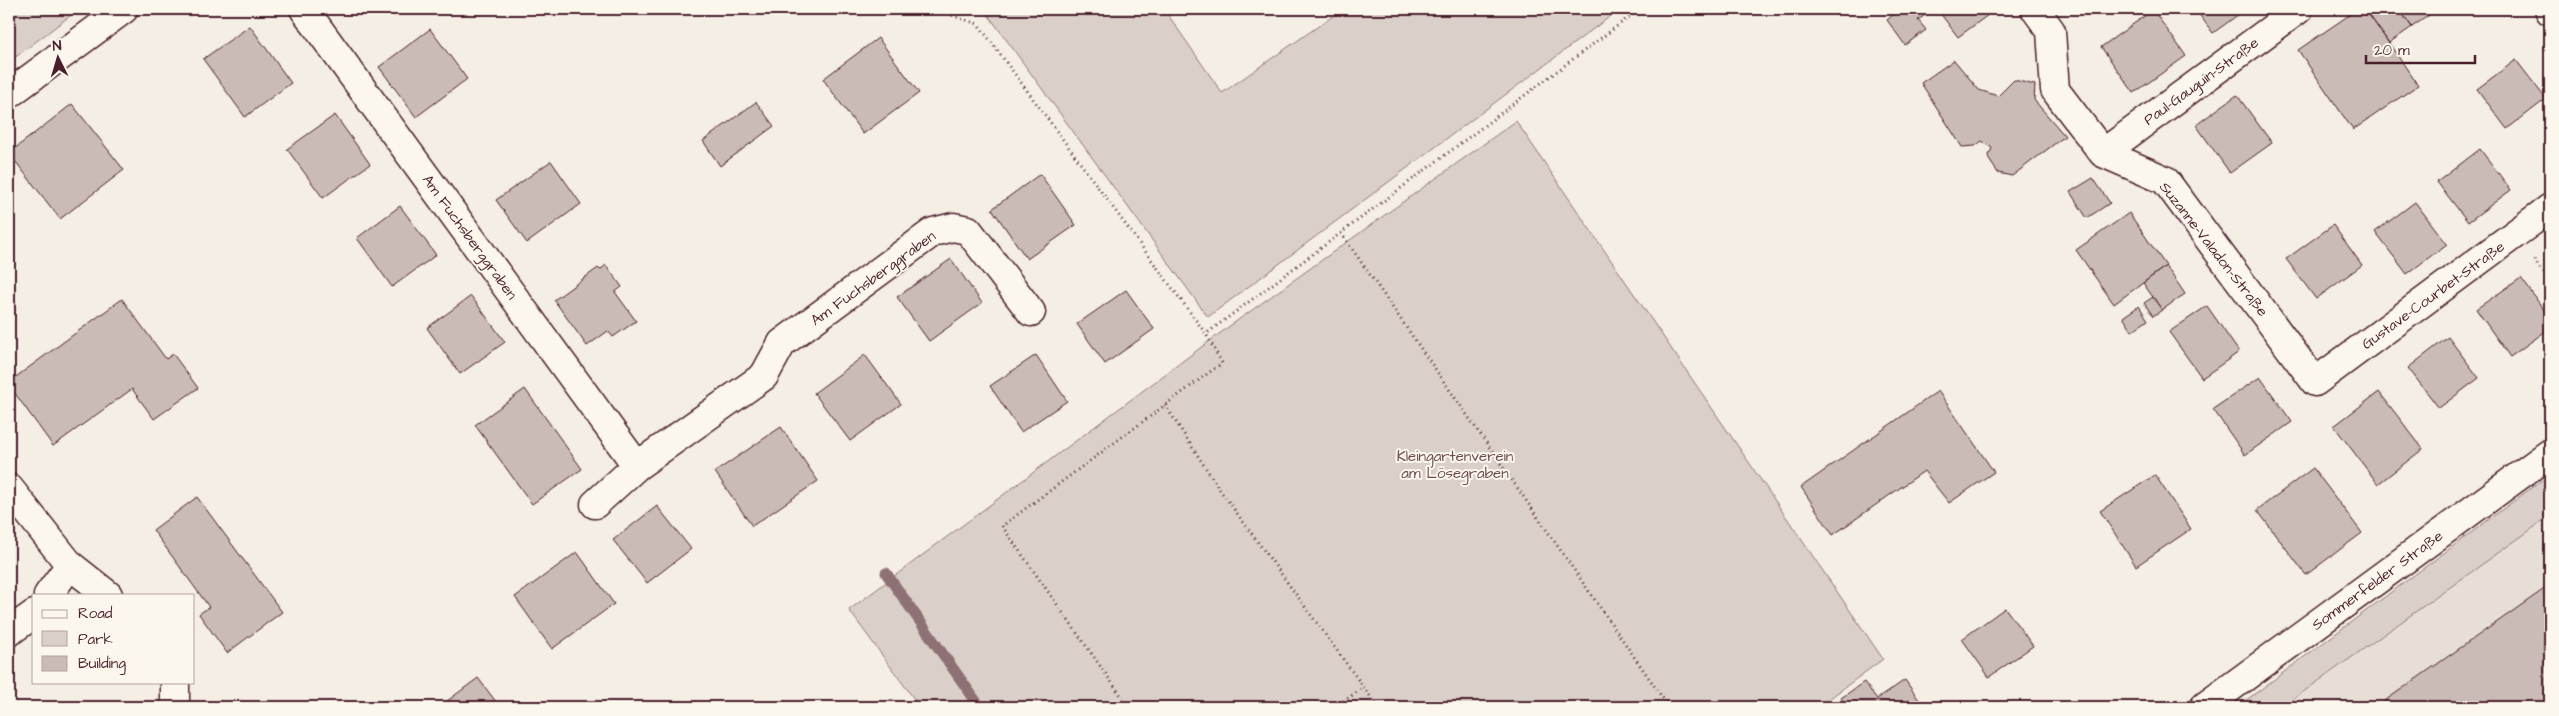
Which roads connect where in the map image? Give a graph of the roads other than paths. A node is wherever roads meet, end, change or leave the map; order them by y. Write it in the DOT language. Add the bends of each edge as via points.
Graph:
graph roads {
  1 [pos="124,9"];
  2 [pos="304,9"];
  3 [pos="2035,9"];
  4 [pos="2299,9"];
  5 [pos="9,94"];
  6 [pos="2103,153"];
  7 [pos="2550,208"];
  8 [pos="1031,312"];
  9 [pos="2316,382"];
  10 [pos="2550,453"];
  11 [pos="637,466"];
  12 [pos="9,488"];
  13 [pos="595,504"];
  14 [pos="70,565"];
  15 [pos="49,594"];
  16 [pos="107,594"];
  17 [pos="32,615"];
  18 [pos="9,632"];
  19 [pos="175,684"];
  20 [pos="174,707"];
  21 [pos="2204,707"];
  1 -- 5 [label="street"];
  2 -- 11 [label="street, Am Fuchsberggraben"];
  3 -- 6 [label="street, Suzanne-Valadon-Straße" via="2051,30 2055,90"];
  4 -- 6 [label="street, Paul-Gauguin-Straße"];
  6 -- 9 [label="street, Suzanne-Valadon-Straße" via="2165,180"];
  7 -- 9 [label="street, Gustave-Courbet-Straße"];
  8 -- 11 [label="street, Am Fuchsberggraben" via="968,230 953,227 933,232 782,343 764,376"];
  10 -- 21 [label="street, Sommerfelder Straße"];
  11 -- 13 [label="street, Am Fuchsberggraben"];
  12 -- 14 [label="street"];
  14 -- 15 [label="street"];
  14 -- 16 [label="street"];
  17 -- 18 [label="street"];
  19 -- 20 [label="street"];
}
